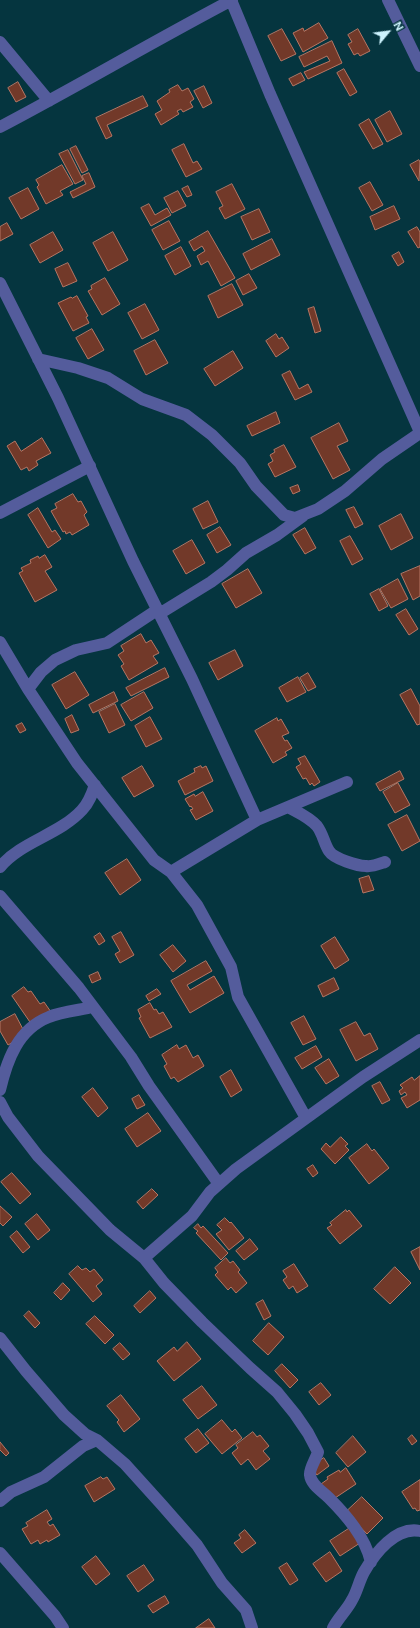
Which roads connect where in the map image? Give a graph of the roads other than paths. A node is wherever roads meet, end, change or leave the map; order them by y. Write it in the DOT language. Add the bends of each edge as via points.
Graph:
graph roads {
  1 [pos="232,0"];
  2 [pos="388,0"];
  3 [pos="0,42"];
  4 [pos="420,66"];
  5 [pos="50,101"];
  6 [pos="0,127"];
  7 [pos="0,283"];
  8 [pos="38,359"];
  9 [pos="420,433"];
  10 [pos="90,466"];
  11 [pos="0,513"];
  12 [pos="302,516"];
  13 [pos="158,612"];
  14 [pos="0,642"];
  15 [pos="4,659"];
  16 [pos="28,689"];
  17 [pos="347,782"];
  18 [pos="95,785"];
  19 [pos="288,807"];
  20 [pos="257,820"];
  21 [pos="385,862"];
  22 [pos="0,867"];
  23 [pos="171,872"];
  24 [pos="0,896"];
  25 [pos="93,1007"];
  26 [pos="420,1040"];
  27 [pos="0,1090"];
  28 [pos="0,1102"];
  29 [pos="306,1118"];
  30 [pos="4,1120"];
  31 [pos="219,1184"];
  32 [pos="144,1258"];
  33 [pos="0,1338"];
  34 [pos="96,1440"];
  35 [pos="0,1500"];
  36 [pos="420,1531"];
  37 [pos="0,1553"];
  38 [pos="371,1562"];
  39 [pos="64,1628"];
  40 [pos="252,1628"];
  41 [pos="333,1628"];
  1 -- 5 [label="street"];
  1 -- 9 [label="street" via="270,94"];
  2 -- 4 [label="street"];
  3 -- 5 [label="street"];
  5 -- 6 [label="street"];
  7 -- 8 [label="street"];
  8 -- 10 [label="street"];
  8 -- 12 [label="street" via="108,378 142,398 186,415 212,435 240,463 256,486 284,515 295,518"];
  9 -- 12 [label="street" via="382,459 318,510"];
  10 -- 11 [label="street"];
  10 -- 13 [label="street"];
  12 -- 13 [label="street" via="277,535 246,553 211,582"];
  13 -- 16 [label="street" via="107,643 76,650 55,660 41,672"];
  13 -- 20 [label="street"];
  14 -- 15 [label="street"];
  15 -- 16 [label="street"];
  16 -- 18 [label="street" via="77,763"];
  17 -- 19 [label="street"];
  18 -- 22 [label="street" via="82,810 61,827 7,859"];
  18 -- 23 [label="street" via="154,860"];
  19 -- 20 [label="street"];
  19 -- 21 [label="street" via="308,817 318,827 334,856 367,866"];
  20 -- 23 [label="street"];
  23 -- 29 [label="street" via="197,905 231,967 238,997"];
  24 -- 25 [label="street"];
  25 -- 27 [label="street" via="49,1016 33,1025 19,1039 5,1069"];
  25 -- 31 [label="street"];
  26 -- 29 [label="street"];
  28 -- 30 [label="street"];
  29 -- 31 [label="street"];
  30 -- 32 [label="street" via="110,1230"];
  31 -- 32 [label="street" via="192,1216"];
  32 -- 38 [label="street" via="164,1283 277,1392 295,1414 318,1452 310,1468 312,1480 358,1532 368,1549"];
  33 -- 34 [label="street" via="64,1415 85,1434"];
  34 -- 35 [label="street" via="83,1446 44,1477"];
  34 -- 40 [label="street" via="125,1464 197,1545 222,1583 246,1610"];
  36 -- 38 [label="street" via="413,1530 397,1535 376,1553"];
  37 -- 39 [label="street"];
  38 -- 41 [label="street" via="352,1601"];
}
